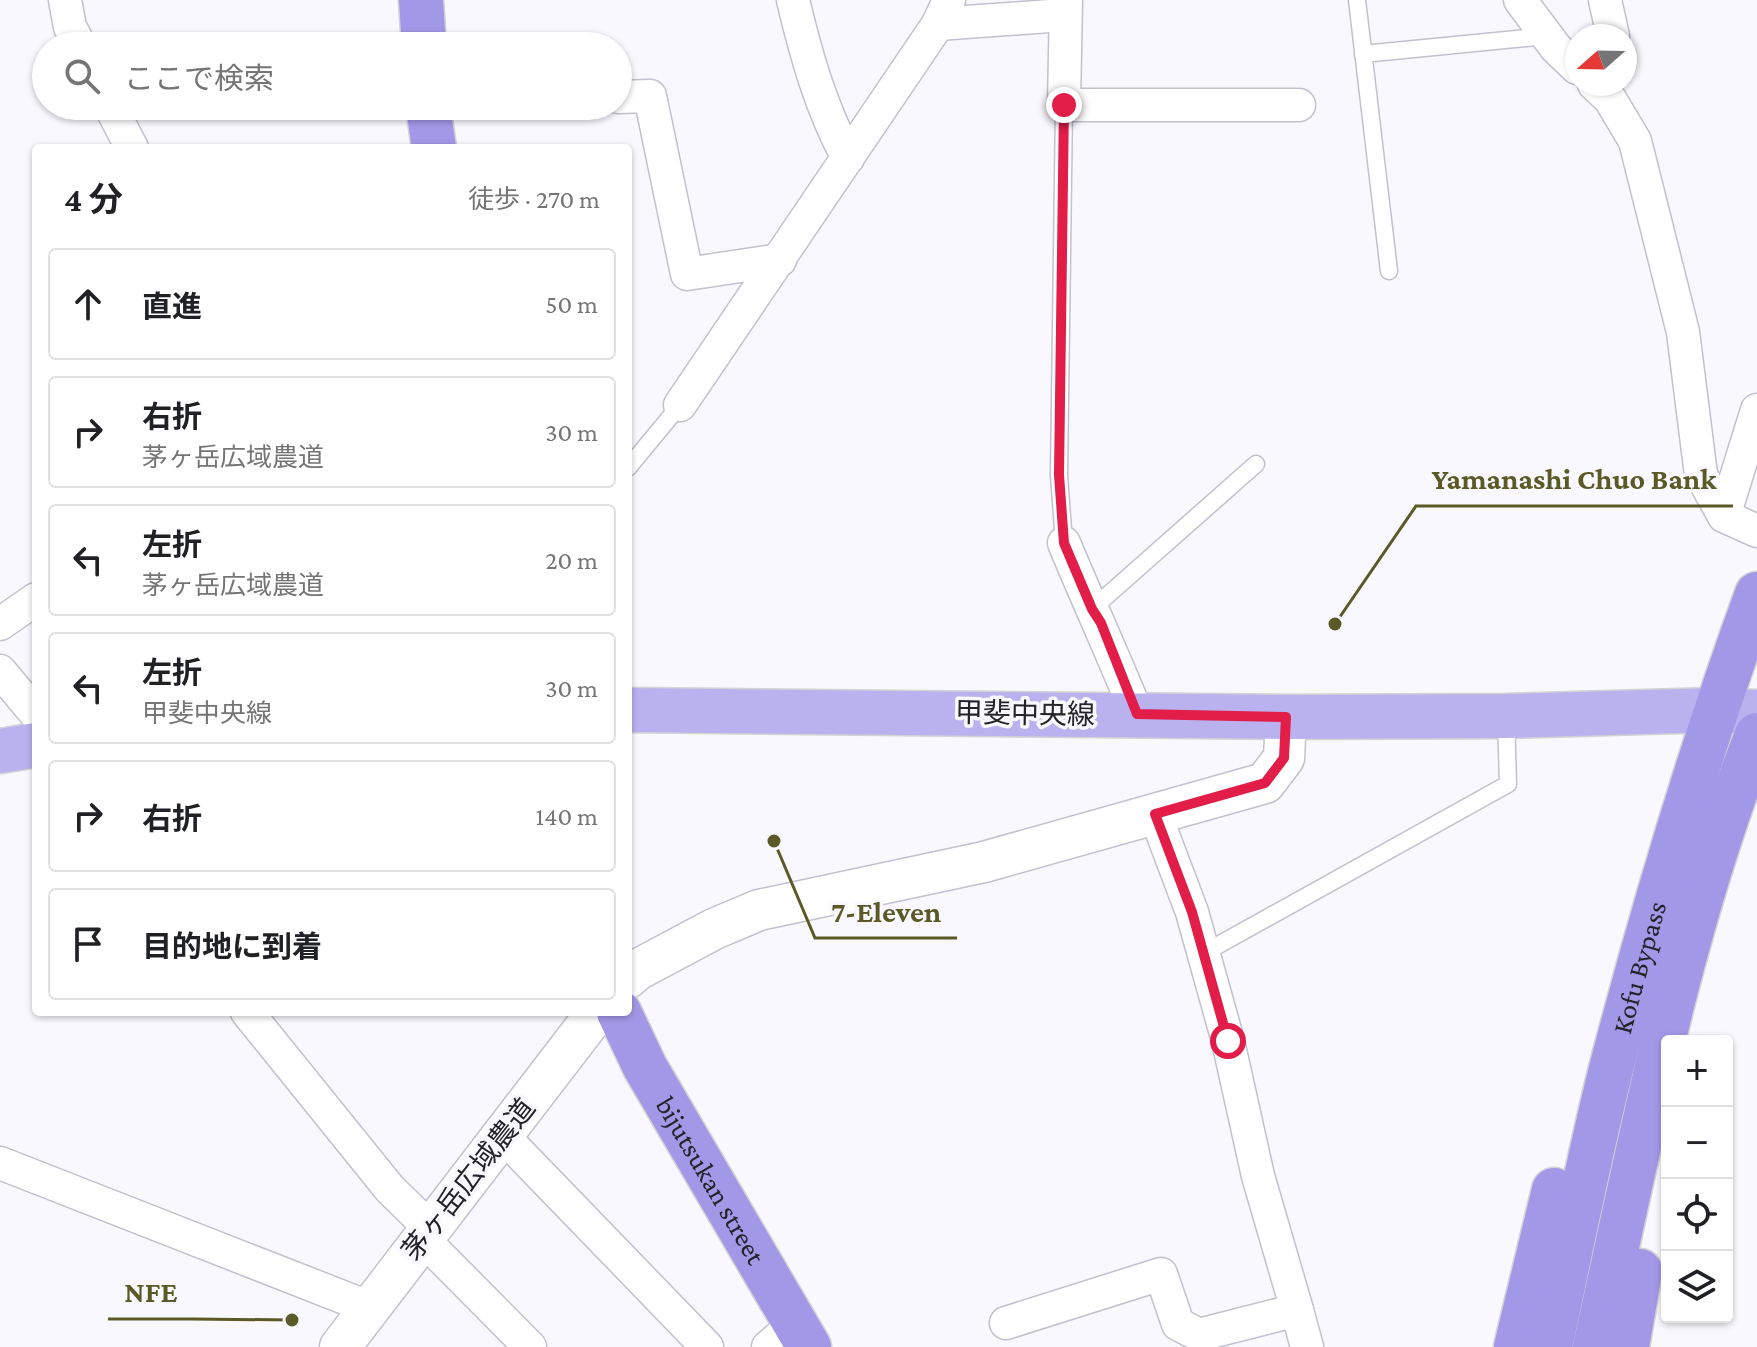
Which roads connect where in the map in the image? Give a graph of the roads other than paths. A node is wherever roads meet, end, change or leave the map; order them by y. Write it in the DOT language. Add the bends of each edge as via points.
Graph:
graph roads {
  1 [pos="65,0"];
  2 [pos="421,0"];
  3 [pos="793,0"];
  4 [pos="1357,0"];
  5 [pos="1520,0"];
  6 [pos="1605,0"];
  7 [pos="1065,8"];
  8 [pos="944,12"];
  9 [pos="1610,24"];
  10 [pos="73,32"];
  11 [pos="423,32"];
  12 [pos="1547,36"];
  13 [pos="1363,54"];
  14 [pos="1565,55"];
  15 [pos="1607,96"];
  16 [pos="1626,96"];
  17 [pos="632,97"];
  18 [pos="1064,105"];
  19 [pos="1299,105"];
  20 [pos="117,120"];
  21 [pos="430,120"];
  22 [pos="1635,141"];
  23 [pos="130,144"];
  24 [pos="433,144"];
  25 [pos="848,158"];
  26 [pos="780,260"];
  27 [pos="1389,271"];
  28 [pos="680,405"];
  29 [pos="1757,410"];
  30 [pos="632,463"];
  31 [pos="1256,464"];
  32 [pos="1724,516"];
  33 [pos="1757,531"];
  34 [pos="1064,543"];
  35 [pos="1757,594"];
  36 [pos="32,602"];
  37 [pos="1092,609"];
  38 [pos="0,624"];
  39 [pos="0,671"];
  40 [pos="32,709"];
  41 [pos="632,710"];
  42 [pos="1714,710"];
  43 [pos="1137,714"];
  44 [pos="1505,716"];
  45 [pos="1286,717"];
  46 [pos="1755,740"];
  47 [pos="32,746"];
  48 [pos="0,751"];
  49 [pos="1155,814"];
  50 [pos="1204,953"];
  51 [pos="632,974"];
  52 [pos="250,1016"];
  53 [pos="594,1016"];
  54 [pos="621,1016"];
  55 [pos="1671,1035"];
  56 [pos="1611,1071"];
  57 [pos="1661,1084"];
  58 [pos="502,1135"];
  59 [pos="1661,1153"];
  60 [pos="0,1163"];
  61 [pos="427,1234"];
  62 [pos="368,1307"];
  63 [pos="1297,1310"];
  64 [pos="1006,1323"];
  65 [pos="791,1339"];
  66 [pos="340,1347"];
  67 [pos="530,1347"];
  68 [pos="707,1347"];
  69 [pos="1307,1347"];
  70 [pos="1516,1347"];
  71 [pos="1550,1347"];
  72 [pos="1595,1347"];
  73 [pos="1627,1347"];
  1 -- 10 [label="street"];
  2 -- 11 [label="highway"];
  3 -- 25 [label="street" via="830,126"];
  4 -- 13 [label="lane"];
  5 -- 12 [label="street"];
  6 -- 9 [label="street"];
  7 -- 8 [label="street"];
  7 -- 18 [label="street"];
  8 -- 25 [label="street"];
  12 -- 13 [label="lane"];
  12 -- 14 [label="street"];
  13 -- 27 [label="lane"];
  15 -- 22 [label="street"];
  16 -- 22 [label="street"];
  17 -- 26 [label="street" via="650,96 687,274"];
  18 -- 19 [label="street"];
  18 -- 34 [label="lane" via="1059,475"];
  20 -- 23 [label="street"];
  21 -- 24 [label="highway"];
  22 -- 32 [label="street" via="1683,332 1701,475"];
  25 -- 26 [label="street"];
  26 -- 28 [label="street"];
  28 -- 30 [label="lane"];
  29 -- 32 [label="street"];
  31 -- 37 [label="lane"];
  32 -- 33 [label="street"];
  34 -- 37 [label="street"];
  35 -- 42 [label="highway, Kofu Bypass"];
  36 -- 38 [label="street"];
  37 -- 43 [label="street"];
  39 -- 40 [label="street"];
  41 -- 43 [label="main road, 甲斐中央線"];
  42 -- 44 [label="main road, 甲斐中央線"];
  42 -- 46 [label="main road, 甲斐中央線"];
  42 -- 56 [label="highway, Kofu Bypass"];
  43 -- 45 [label="main road, 甲斐中央線"];
  44 -- 45 [label="main road, 甲斐中央線"];
  44 -- 50 [label="lane" via="1508,784"];
  45 -- 49 [label="street" via="1284,758 1265,783"];
  46 -- 55 [label="highway, Kofu Bypass" via="1694,918"];
  47 -- 48 [label="main road"];
  49 -- 50 [label="street"];
  49 -- 51 [label="street" via="984,862 759,910"];
  50 -- 63 [label="street"];
  52 -- 61 [label="street"];
  53 -- 58 [label="street, 茅ヶ岳広域農道"];
  54 -- 65 [label="highway, bijutsukan street"];
  56 -- 70 [label="highway" via="1567,1137"];
  56 -- 71 [label="highway, Kofu Bypass"];
  57 -- 72 [label="highway, Kofu Bypass"];
  58 -- 61 [label="street, 茅ヶ岳広域農道"];
  58 -- 68 [label="street"];
  59 -- 73 [label="highway"];
  60 -- 62 [label="street"];
  61 -- 62 [label="street, 茅ヶ岳広域農道"];
  61 -- 67 [label="street"];
  62 -- 66 [label="street, 茅ヶ岳広域農道"];
  63 -- 64 [label="street" via="1199,1335 1178,1324 1161,1274"];
  63 -- 69 [label="street"];
}
